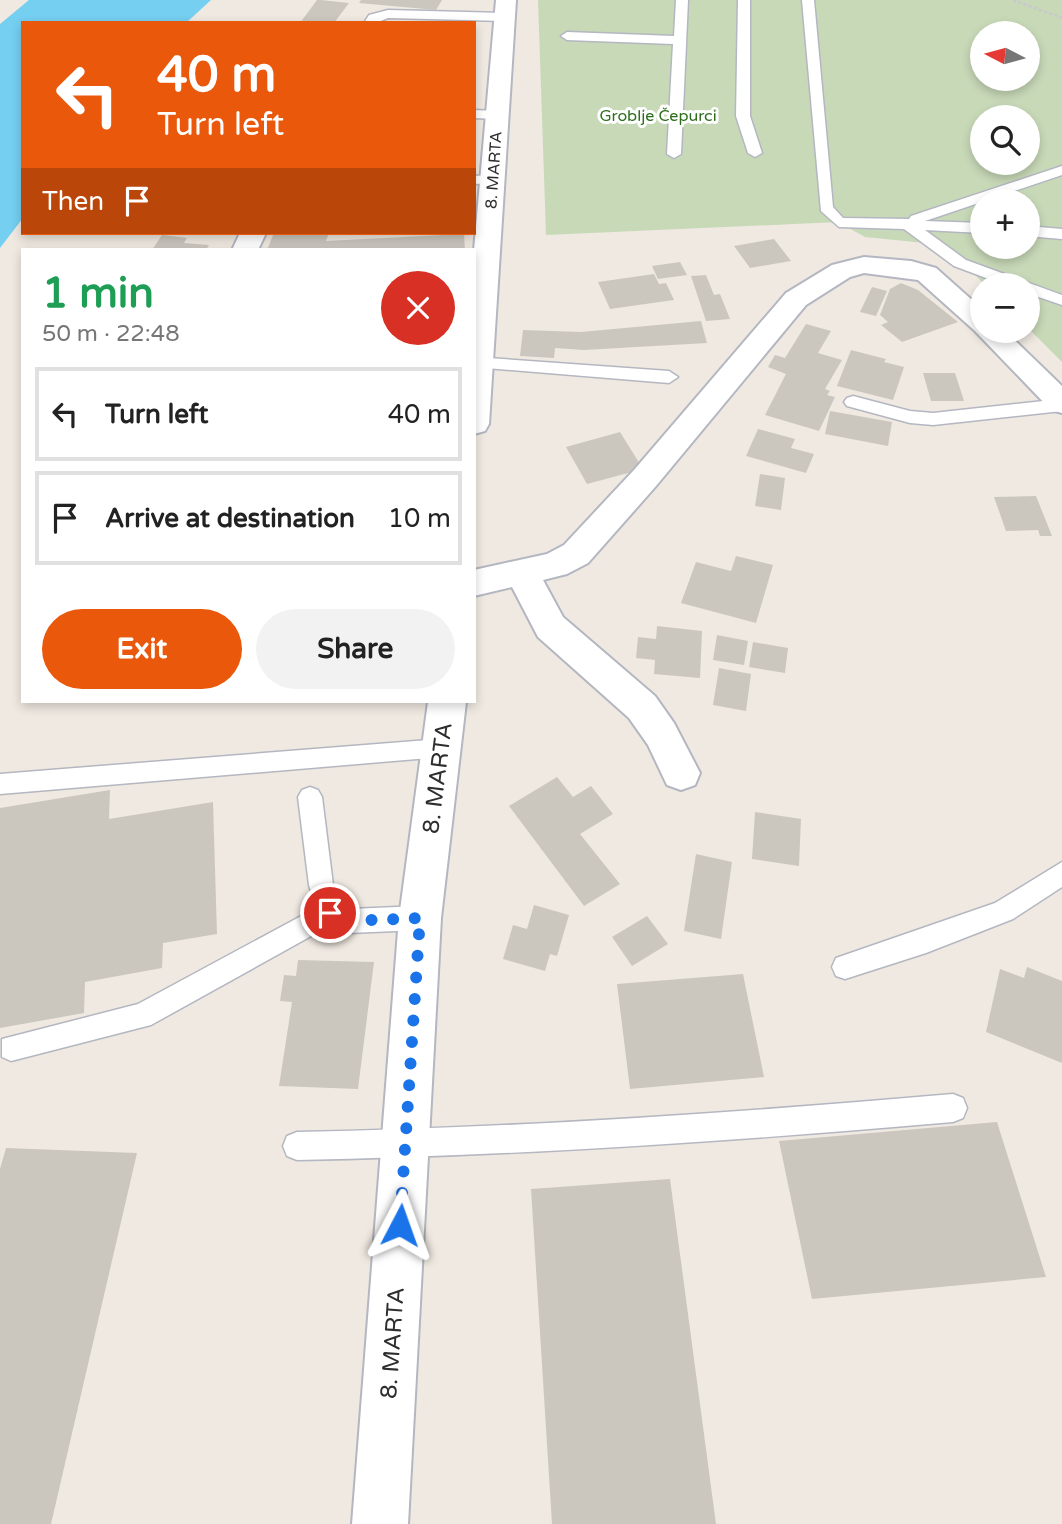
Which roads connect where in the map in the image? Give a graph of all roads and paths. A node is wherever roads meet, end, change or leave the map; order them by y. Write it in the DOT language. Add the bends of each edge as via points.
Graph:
graph roads {
  1 [pos="682,0"];
  2 [pos="744,0"];
  3 [pos="808,0"];
  4 [pos="1013,0"];
  5 [pos="505,9"];
  6 [pos="1062,18"];
  7 [pos="371,21"];
  8 [pos="567,36"];
  9 [pos="679,40"];
  10 [pos="486,115"];
  11 [pos="755,153"];
  12 [pos="674,154"];
  13 [pos="1062,170"];
  14 [pos="484,171"];
  15 [pos="905,223"];
  16 [pos="970,227"];
  17 [pos="1040,232"];
  18 [pos="1062,234"];
  19 [pos="481,261"];
  20 [pos="987,273"];
  21 [pos="1040,292"];
  22 [pos="1062,300"];
  23 [pos="970,313"];
  24 [pos="1001,343"];
  25 [pos="477,362"];
  26 [pos="669,377"];
  27 [pos="476,383"];
  28 [pos="853,402"];
  29 [pos="1062,404"];
  30 [pos="522,573"];
  31 [pos="476,583"];
  32 [pos="447,703"];
  33 [pos="441,748"];
  34 [pos="681,773"];
  35 [pos="0,784"];
  36 [pos="310,797"];
  37 [pos="1062,873"];
  38 [pos="330,913"];
  39 [pos="420,918"];
  40 [pos="845,967"];
  41 [pos="11,1048"];
  42 [pos="953,1108"];
  43 [pos="406,1144"];
  44 [pos="297,1146"];
  45 [pos="380,1524"];
  1 -- 9 [label="lane"];
  2 -- 11 [label="lane" via="743,116"];
  3 -- 15 [label="lane" via="826,208 839,222"];
  4 -- 6 [label="path"];
  5 -- 7 [label="lane" via="388,14"];
  5 -- 10 [label="street, 8. MARTA"];
  8 -- 9 [label="lane"];
  9 -- 12 [label="lane"];
  10 -- 14 [label="street, 8. MARTA"];
  13 -- 15 [label="lane"];
  14 -- 19 [label="street, 8. MARTA"];
  15 -- 16 [label="lane"];
  15 -- 20 [label="lane" via="960,263"];
  17 -- 18 [label="lane"];
  19 -- 25 [label="street, 8. MARTA"];
  21 -- 22 [label="lane"];
  23 -- 30 [label="street" via="927,274 864,265 841,271 796,299 576,554"];
  24 -- 29 [label="street"];
  25 -- 26 [label="lane"];
  25 -- 27 [label="street, 8. MARTA"];
  28 -- 29 [label="lane" via="933,419"];
  30 -- 31 [label="street"];
  30 -- 34 [label="street" via="550,627 642,707"];
  32 -- 33 [label="street, 8. MARTA"];
  33 -- 35 [label="lane"];
  33 -- 39 [label="street, 8. MARTA"];
  36 -- 38 [label="lane" via="321,885"];
  37 -- 40 [label="lane" via="1004,911"];
  38 -- 39 [label="lane" via="349,921"];
  38 -- 41 [label="lane" via="142,1016"];
  39 -- 43 [label="street, 8. MARTA"];
  42 -- 43 [label="lane" via="710,1129"];
  43 -- 44 [label="lane"];
  43 -- 45 [label="street, 8. MARTA"];
}
